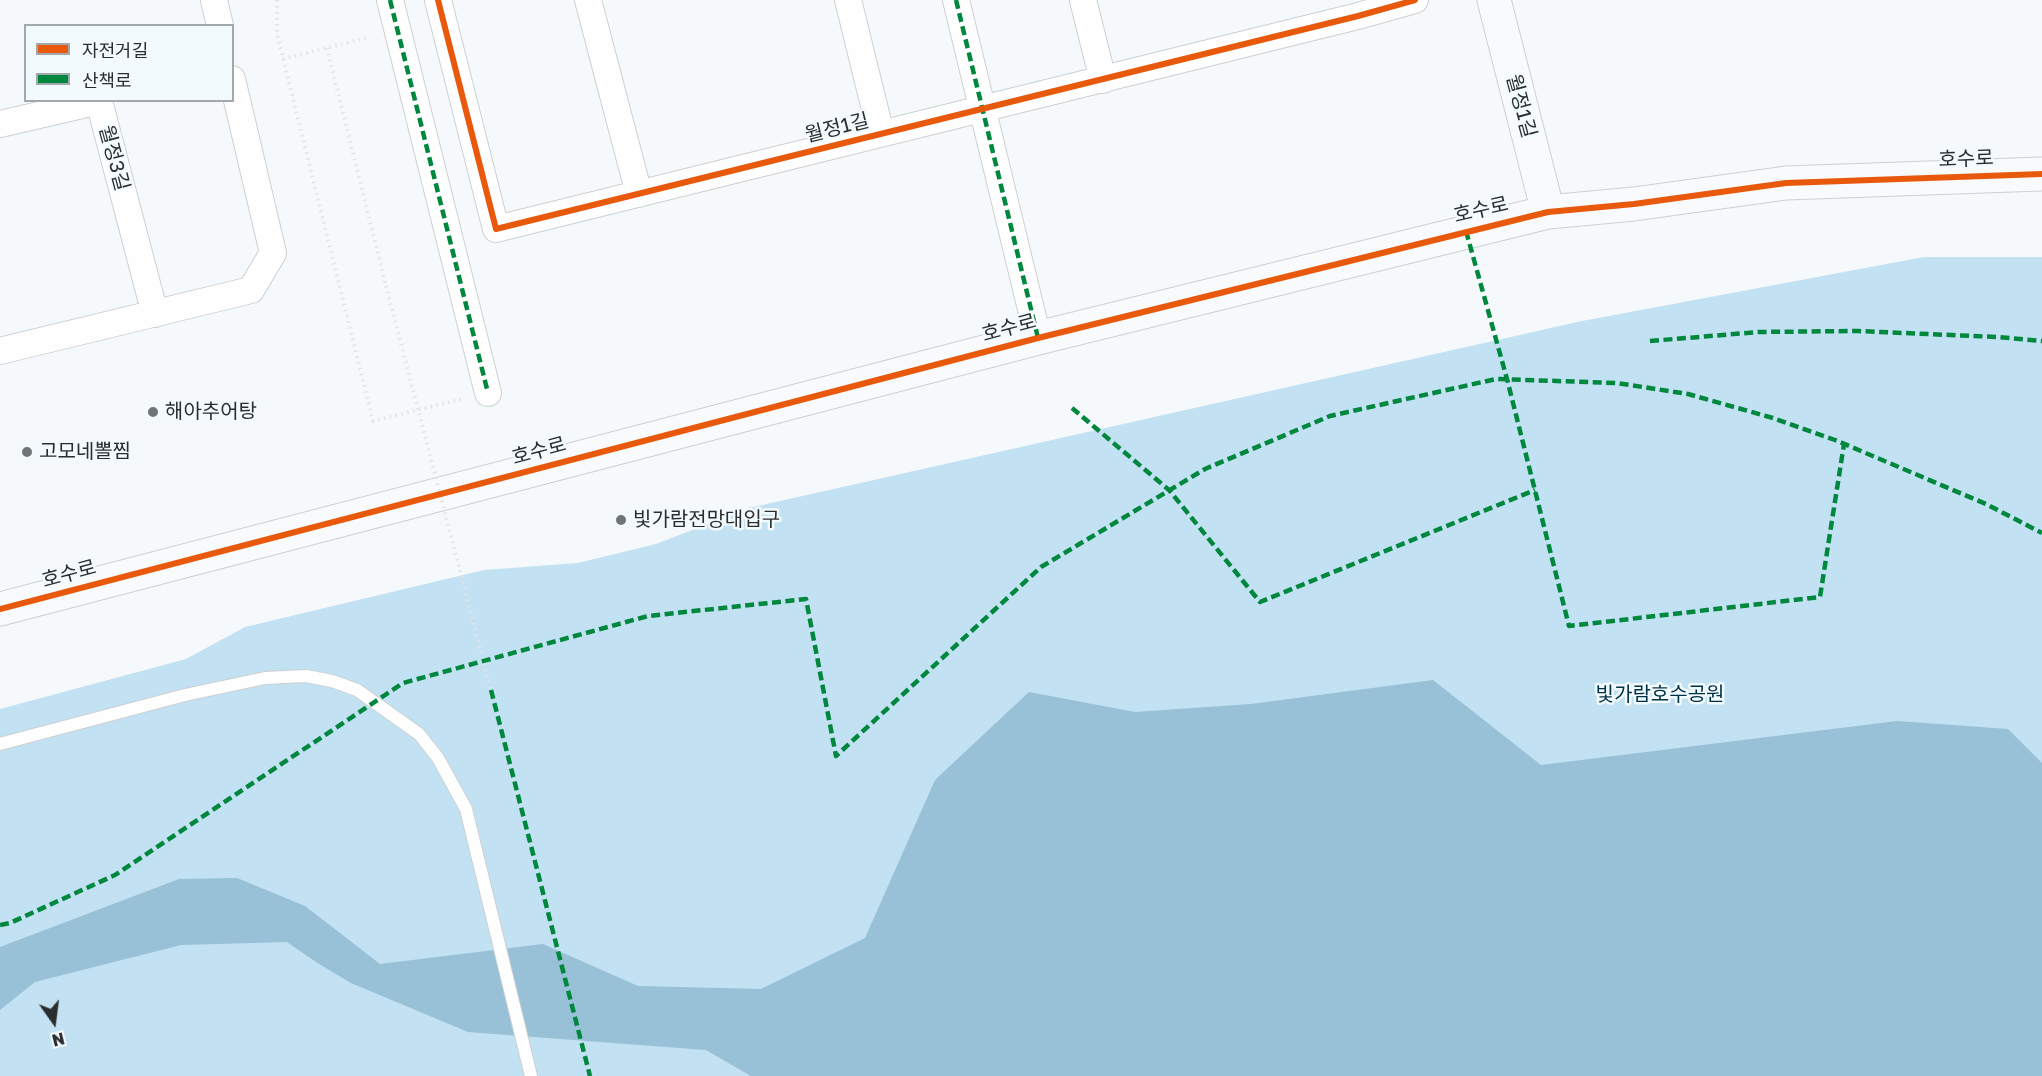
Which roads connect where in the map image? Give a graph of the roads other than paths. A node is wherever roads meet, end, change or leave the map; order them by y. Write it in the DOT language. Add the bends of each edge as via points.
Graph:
graph roads {
  1 [pos="214,0"];
  2 [pos="390,0"];
  3 [pos="438,0"];
  4 [pos="588,0"];
  5 [pos="848,0"];
  6 [pos="956,0"];
  7 [pos="1083,0"];
  8 [pos="1415,0"];
  9 [pos="1494,0"];
  10 [pos="1356,8"];
  11 [pos="220,24"];
  12 [pos="1102,80"];
  13 [pos="234,87"];
  14 [pos="95,102"];
  15 [pos="99,102"];
  16 [pos="982,109"];
  17 [pos="0,124"];
  18 [pos="881,134"];
  19 [pos="2042,174"];
  20 [pos="639,194"];
  21 [pos="1548,212"];
  22 [pos="155,314"];
  23 [pos="1038,338"];
  24 [pos="0,351"];
  25 [pos="488,393"];
  26 [pos="0,609"];
  27 [pos="0,744"];
  28 [pos="531,1076"];
  1 -- 11 [label="street"];
  2 -- 25 [label="street"];
  3 -- 20 [label="street, 월정1길" via="496,229"];
  4 -- 20 [label="street"];
  5 -- 18 [label="street, 월정1길"];
  6 -- 16 [label="street"];
  7 -- 12 [label="street"];
  8 -- 10 [label="street, 월정1길"];
  9 -- 21 [label="street, 월정1길"];
  10 -- 12 [label="street, 월정1길"];
  12 -- 16 [label="street, 월정1길"];
  13 -- 22 [label="street" via="273,253 251,290"];
  14 -- 17 [label="street, 월정3길"];
  15 -- 22 [label="street, 월정3길"];
  16 -- 18 [label="street, 월정1길"];
  16 -- 23 [label="street"];
  18 -- 20 [label="street, 월정1길"];
  19 -- 21 [label="street, 호수로" via="1786,183"];
  21 -- 23 [label="street, 호수로"];
  22 -- 24 [label="street"];
  23 -- 26 [label="street, 호수로"];
  27 -- 28 [label="lane" via="265,678 306,676 357,690 419,734 438,758 466,809"];
}
